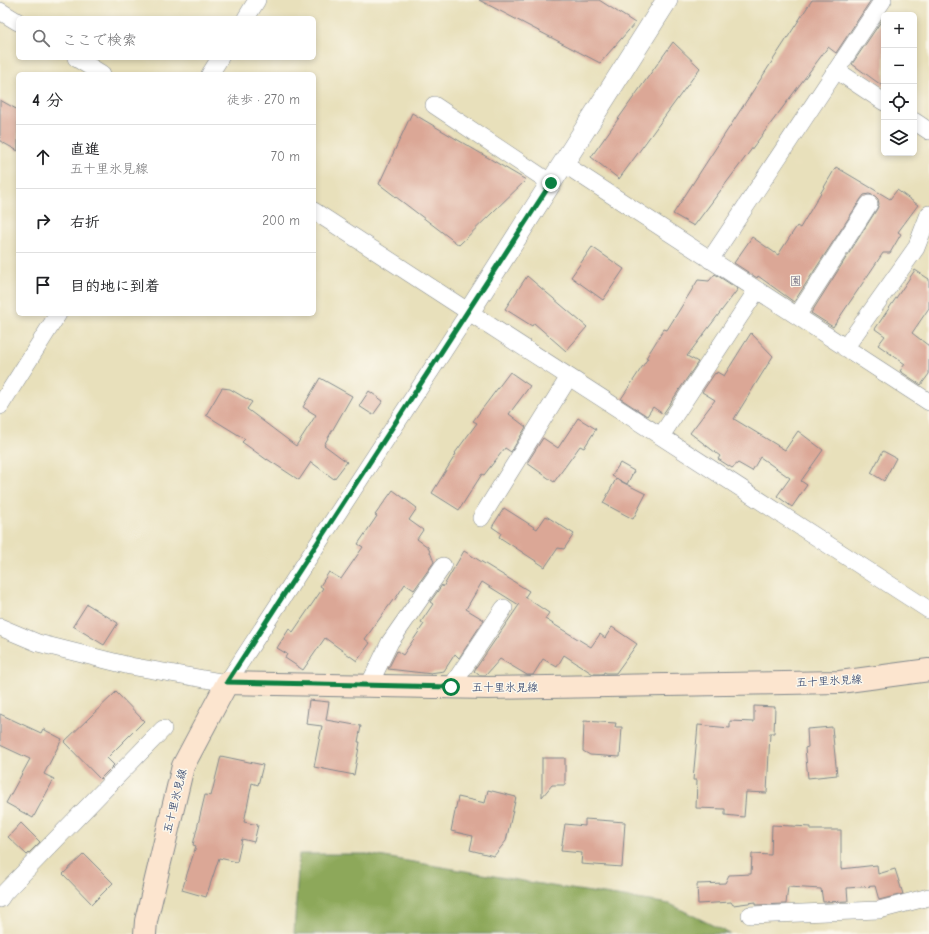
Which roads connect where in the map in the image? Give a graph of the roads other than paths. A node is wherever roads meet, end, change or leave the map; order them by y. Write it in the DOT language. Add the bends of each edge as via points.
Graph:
graph roads {
  1 [pos="257,0"];
  2 [pos="667,0"];
  3 [pos="883,0"];
  4 [pos="0,11"];
  5 [pos="247,16"];
  6 [pos="16,21"];
  7 [pos="79,60"];
  8 [pos="219,60"];
  9 [pos="836,70"];
  10 [pos="99,72"];
  11 [pos="211,72"];
  12 [pos="881,100"];
  13 [pos="434,105"];
  14 [pos="917,123"];
  15 [pos="929,131"];
  16 [pos="564,164"];
  17 [pos="551,183"];
  18 [pos="869,204"];
  19 [pos="316,211"];
  20 [pos="929,214"];
  21 [pos="710,260"];
  22 [pos="757,290"];
  23 [pos="469,312"];
  24 [pos="57,316"];
  25 [pos="797,316"];
  26 [pos="845,348"];
  27 [pos="569,377"];
  28 [pos="929,402"];
  29 [pos="0,406"];
  30 [pos="661,436"];
  31 [pos="481,518"];
  32 [pos="443,566"];
  33 [pos="504,608"];
  34 [pos="929,610"];
  35 [pos="0,627"];
  36 [pos="929,670"];
  37 [pos="227,682"];
  38 [pos="369,685"];
  39 [pos="451,687"];
  40 [pos="163,729"];
  41 [pos="929,897"];
  42 [pos="0,899"];
  43 [pos="750,915"];
  44 [pos="145,934"];
  1 -- 5 [label="street"];
  2 -- 16 [label="street"];
  3 -- 9 [label="street"];
  4 -- 6 [label="street"];
  7 -- 10 [label="street"];
  8 -- 11 [label="street"];
  9 -- 12 [label="street"];
  9 -- 21 [label="street"];
  13 -- 17 [label="street"];
  14 -- 15 [label="street"];
  16 -- 17 [label="street"];
  16 -- 21 [label="street"];
  17 -- 23 [label="street"];
  18 -- 25 [label="street"];
  19 -- 23 [label="street"];
  20 -- 26 [label="street" via="916,248"];
  21 -- 22 [label="street"];
  22 -- 25 [label="street"];
  22 -- 30 [label="street"];
  23 -- 27 [label="street"];
  23 -- 37 [label="street"];
  24 -- 29 [label="street"];
  25 -- 26 [label="street"];
  26 -- 28 [label="street"];
  27 -- 30 [label="street"];
  27 -- 31 [label="street"];
  30 -- 34 [label="street"];
  32 -- 38 [label="street" via="390,642"];
  33 -- 39 [label="street"];
  35 -- 37 [label="street" via="38,643 130,666"];
  36 -- 39 [label="main road, 五十里氷見線" via="840,682"];
  37 -- 38 [label="main road, 五十里氷見線"];
  37 -- 44 [label="main road, 五十里氷見線" via="183,766 146,920"];
  38 -- 39 [label="main road, 五十里氷見線"];
  40 -- 42 [label="street"];
  41 -- 43 [label="street" via="879,910"];
}
